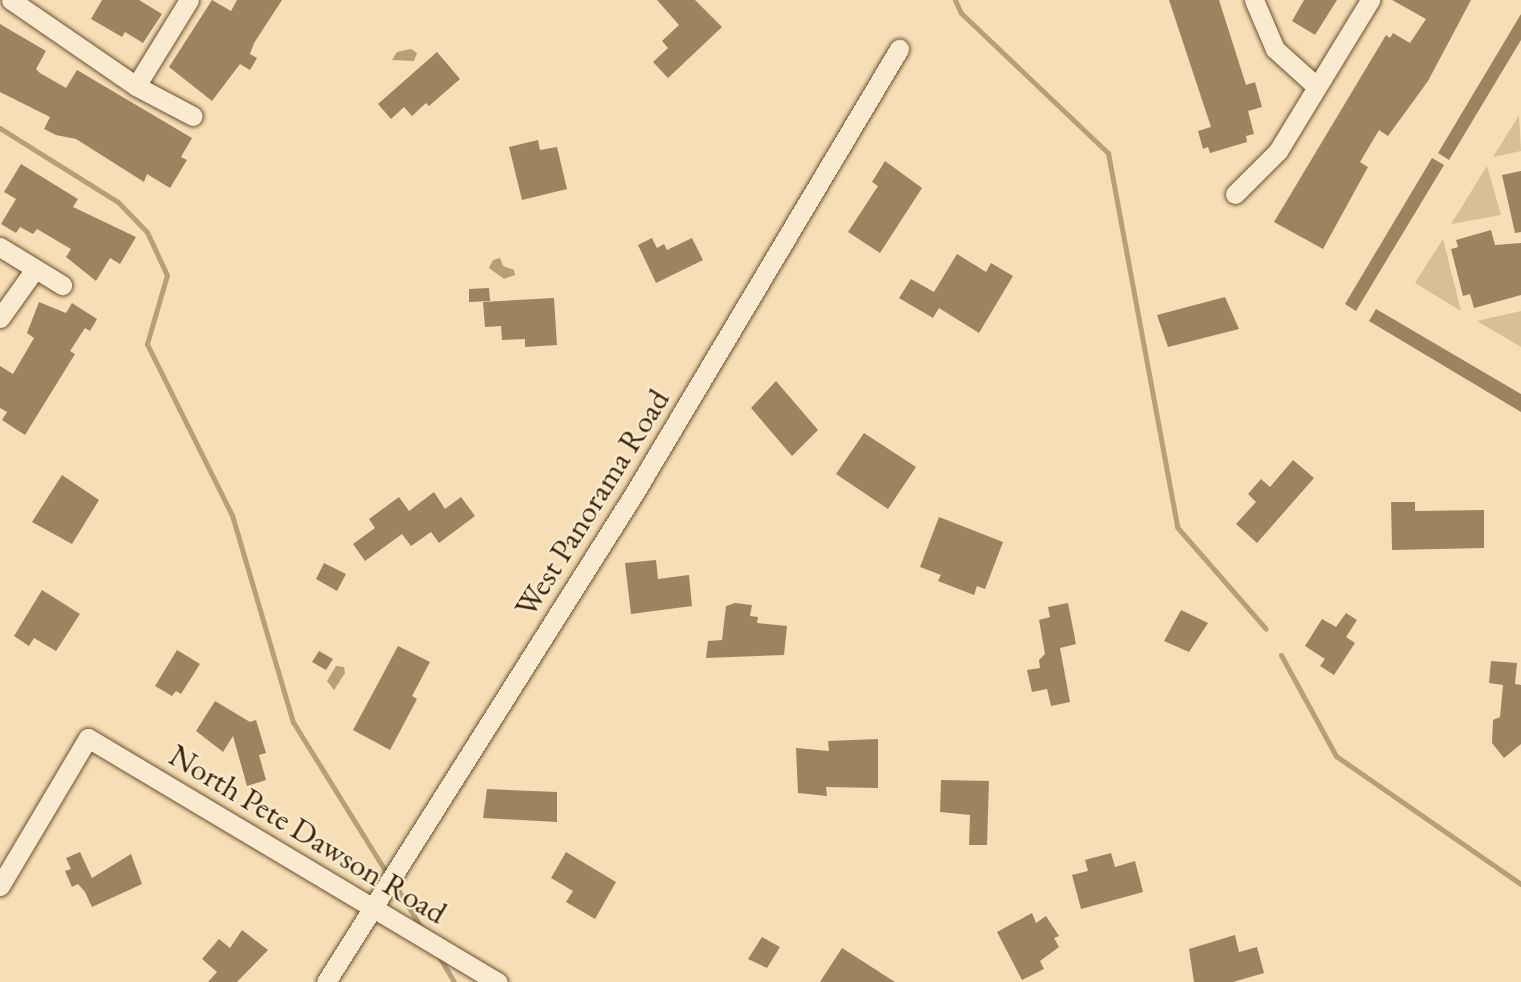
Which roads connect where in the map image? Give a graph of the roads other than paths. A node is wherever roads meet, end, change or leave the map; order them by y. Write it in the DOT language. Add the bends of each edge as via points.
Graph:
graph roads {
  1 [pos="11,0"];
  2 [pos="190,0"];
  3 [pos="1254,0"];
  4 [pos="1370,0"];
  5 [pos="899,49"];
  6 [pos="136,86"];
  7 [pos="1316,86"];
  8 [pos="193,117"];
  9 [pos="1235,194"];
  10 [pos="0,247"];
  11 [pos="35,269"];
  12 [pos="62,285"];
  13 [pos="0,318"];
  14 [pos="0,886"];
  15 [pos="374,906"];
  16 [pos="326,982"];
  17 [pos="498,982"];
  1 -- 6 [label="street"];
  2 -- 6 [label="street"];
  3 -- 7 [label="street" via="1275,49"];
  4 -- 7 [label="street"];
  5 -- 15 [label="street, West Panorama Road" via="635,492"];
  6 -- 8 [label="street"];
  7 -- 9 [label="street" via="1278,151"];
  10 -- 11 [label="street"];
  11 -- 12 [label="street"];
  11 -- 13 [label="street"];
  14 -- 15 [label="street, North Pete Dawson Road" via="88,738"];
  15 -- 16 [label="street, West Panorama Road"];
  15 -- 17 [label="street, North Pete Dawson Road"];
}
